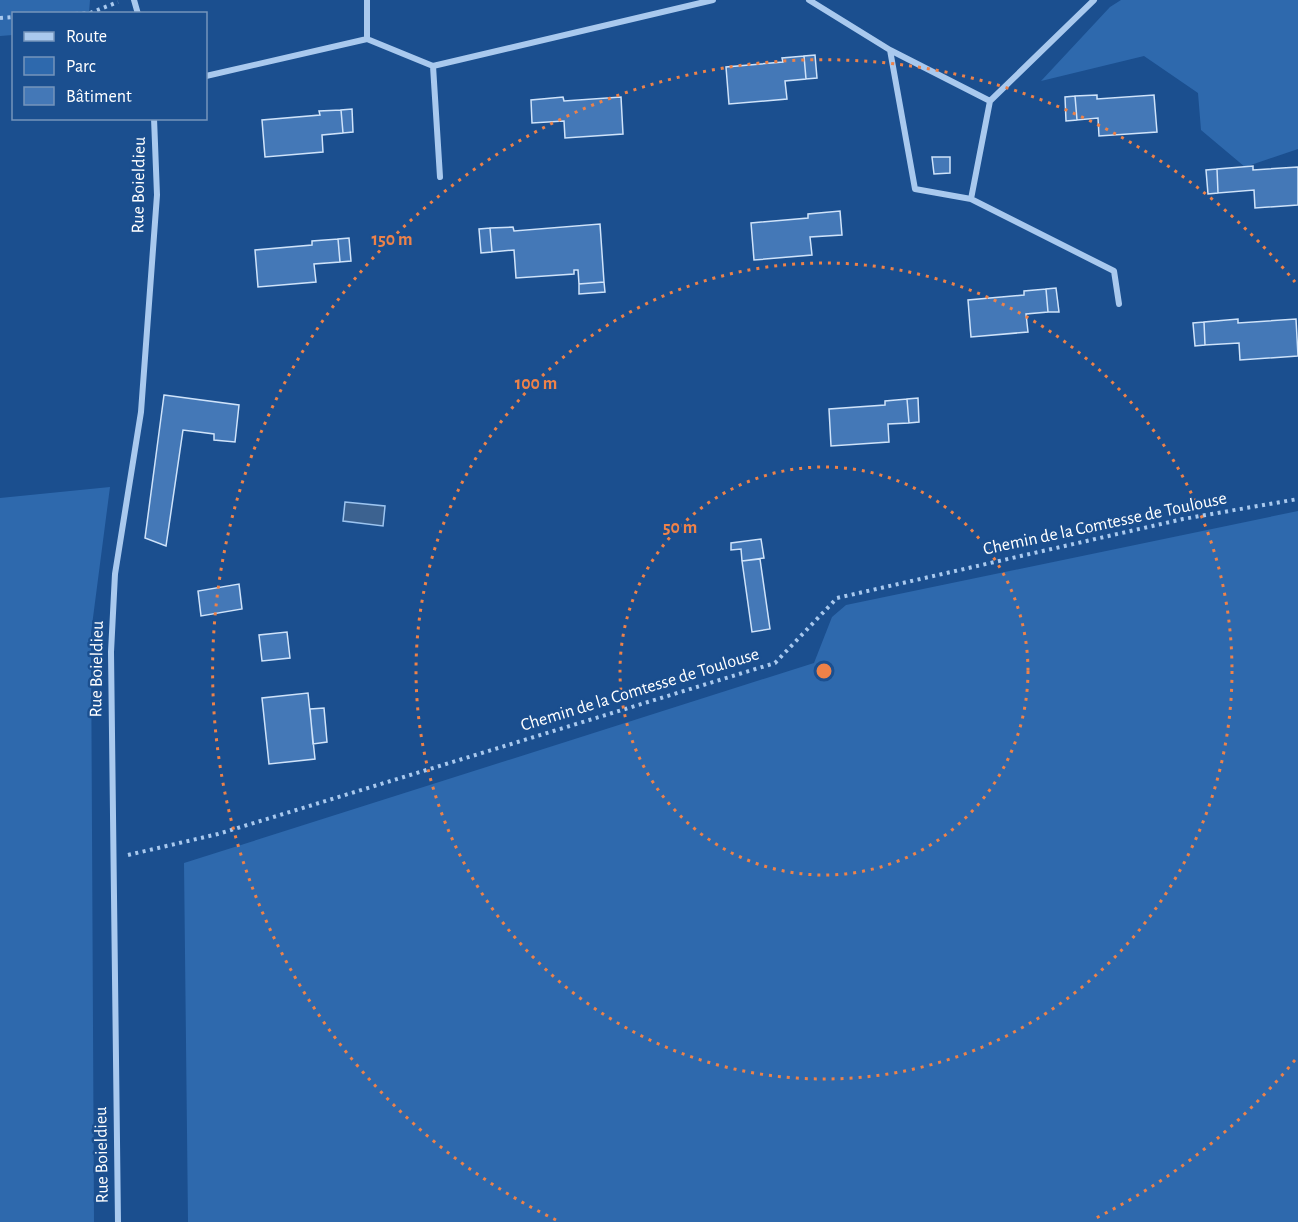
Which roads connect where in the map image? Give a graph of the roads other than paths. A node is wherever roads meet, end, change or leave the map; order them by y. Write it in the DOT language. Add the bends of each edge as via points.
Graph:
graph roads {
  1 [pos="367,0"];
  2 [pos="713,0"];
  3 [pos="809,0"];
  4 [pos="1094,0"];
  5 [pos="367,39"];
  6 [pos="890,50"];
  7 [pos="433,66"];
  8 [pos="207,76"];
  9 [pos="990,101"];
  10 [pos="154,120"];
  11 [pos="440,177"];
  12 [pos="971,199"];
  13 [pos="1119,304"];
  14 [pos="118,1222"];
  1 -- 5 [label="street"];
  2 -- 7 [label="street"];
  3 -- 6 [label="street"];
  4 -- 9 [label="street"];
  5 -- 7 [label="street"];
  5 -- 8 [label="street"];
  6 -- 9 [label="street"];
  6 -- 12 [label="street" via="915,189"];
  7 -- 11 [label="street"];
  9 -- 12 [label="street"];
  10 -- 14 [label="street, Rue Boieldieu" via="157,195 141,412 115,574 111,652"];
  12 -- 13 [label="street" via="1114,271"];
}
